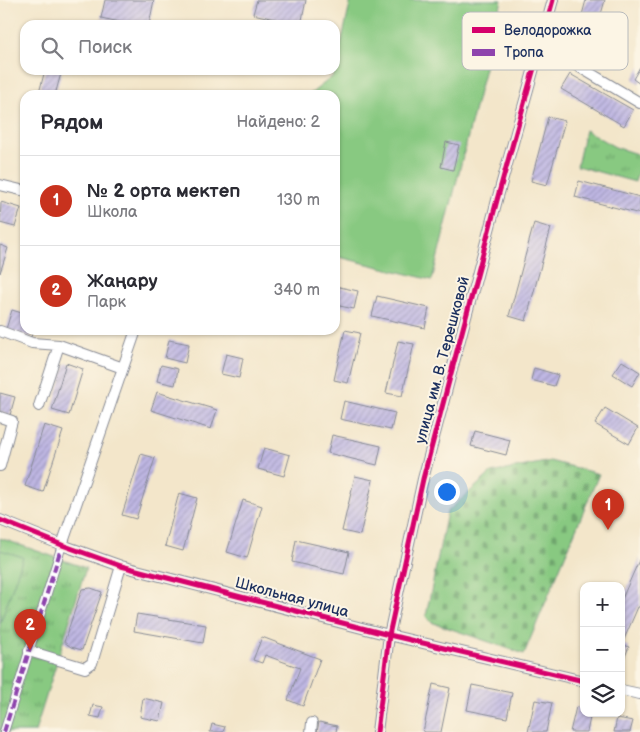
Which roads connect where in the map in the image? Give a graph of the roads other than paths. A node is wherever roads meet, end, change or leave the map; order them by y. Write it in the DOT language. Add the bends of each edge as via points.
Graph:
graph roads {
  1 [pos="534,70"];
  2 [pos="585,70"];
  3 [pos="640,103"];
  4 [pos="0,185"];
  5 [pos="20,191"];
  6 [pos="0,331"];
  7 [pos="134,335"];
  8 [pos="59,345"];
  9 [pos="123,368"];
  10 [pos="39,406"];
  11 [pos="0,417"];
  12 [pos="3,438"];
  13 [pos="0,466"];
  14 [pos="0,520"];
  15 [pos="62,545"];
  16 [pos="121,566"];
  17 [pos="389,635"];
  18 [pos="30,650"];
  19 [pos="580,680"];
  20 [pos="625,691"];
  21 [pos="640,694"];
  22 [pos="4,732"];
  23 [pos="377,732"];
  1 -- 17 [label="street, улица им. В. Терешковой" via="428,460"];
  2 -- 3 [label="street"];
  4 -- 5 [label="street"];
  6 -- 8 [label="street" via="32,343"];
  7 -- 9 [label="street"];
  8 -- 9 [label="street"];
  8 -- 10 [label="street"];
  9 -- 15 [label="street"];
  11 -- 12 [label="street" via="12,421"];
  12 -- 13 [label="street"];
  14 -- 15 [label="street, Школьная улица"];
  15 -- 16 [label="street, Школьная улица"];
  15 -- 18 [label="street"];
  16 -- 17 [label="street, Школьная улица"];
  16 -- 18 [label="street" via="92,663 85,668"];
  17 -- 19 [label="street, Школьная улица"];
  17 -- 23 [label="street, улица им. В. Терешковой"];
  18 -- 22 [label="street"];
  20 -- 21 [label="street"];
}
